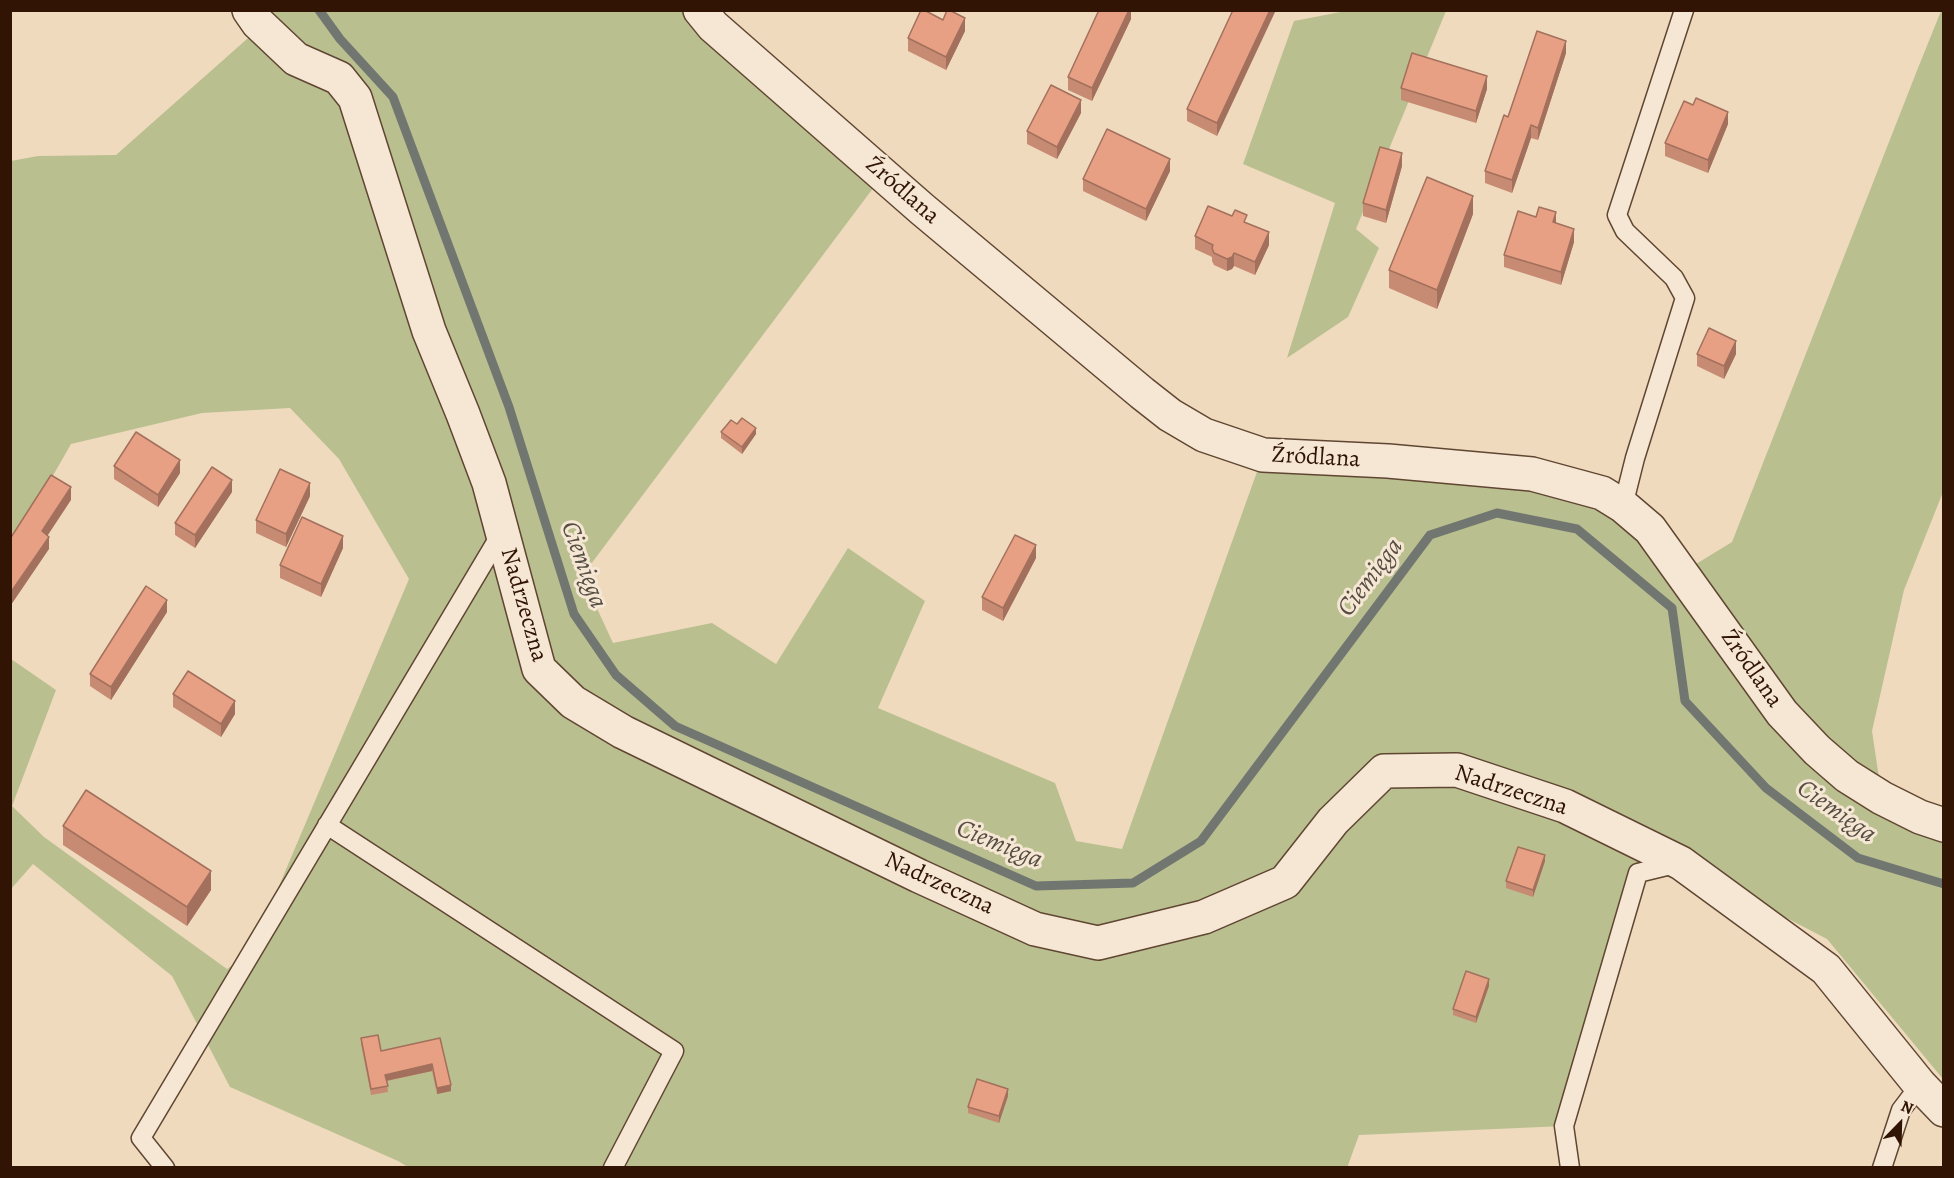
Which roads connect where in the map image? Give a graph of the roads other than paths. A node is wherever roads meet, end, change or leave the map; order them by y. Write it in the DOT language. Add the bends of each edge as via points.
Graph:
graph roads {
  1 [pos="249,10"];
  2 [pos="700,10"];
  3 [pos="1684,10"];
  4 [pos="1623,506"];
  5 [pos="501,532"];
  6 [pos="327,825"];
  7 [pos="1944,825"];
  8 [pos="1681,863"];
  9 [pos="1920,1084"];
  10 [pos="1944,1110"];
  11 [pos="165,1167"];
  12 [pos="613,1167"];
  13 [pos="1570,1167"];
  14 [pos="1882,1167"];
  1 -- 5 [label="street, Nadrzeczna" via="296,58 339,78 355,98 429,331 489,483"];
  2 -- 4 [label="street, Źródlana" via="713,26 922,209 1142,393 1204,435 1263,455 1532,474 1602,494"];
  3 -- 4 [label="lane" via="1617,214 1625,231 1674,278 1685,298"];
  4 -- 7 [label="street, Źródlana" via="1650,529 1782,713 1817,750 1847,776 1882,798"];
  5 -- 6 [label="lane"];
  5 -- 8 [label="street, Nadrzeczna" via="539,669 573,702 623,732 1035,929 1098,943 1204,916 1285,882 1333,821 1384,771 1457,770 1565,806"];
  6 -- 11 [label="lane" via="141,1138"];
  6 -- 12 [label="lane" via="674,1051"];
  8 -- 9 [label="street, Nadrzeczna" via="1826,969"];
  8 -- 13 [label="lane" via="1638,873 1564,1126"];
  9 -- 10 [label="street, Nadrzeczna"];
  9 -- 14 [label="lane" via="1901,1110"];
}
